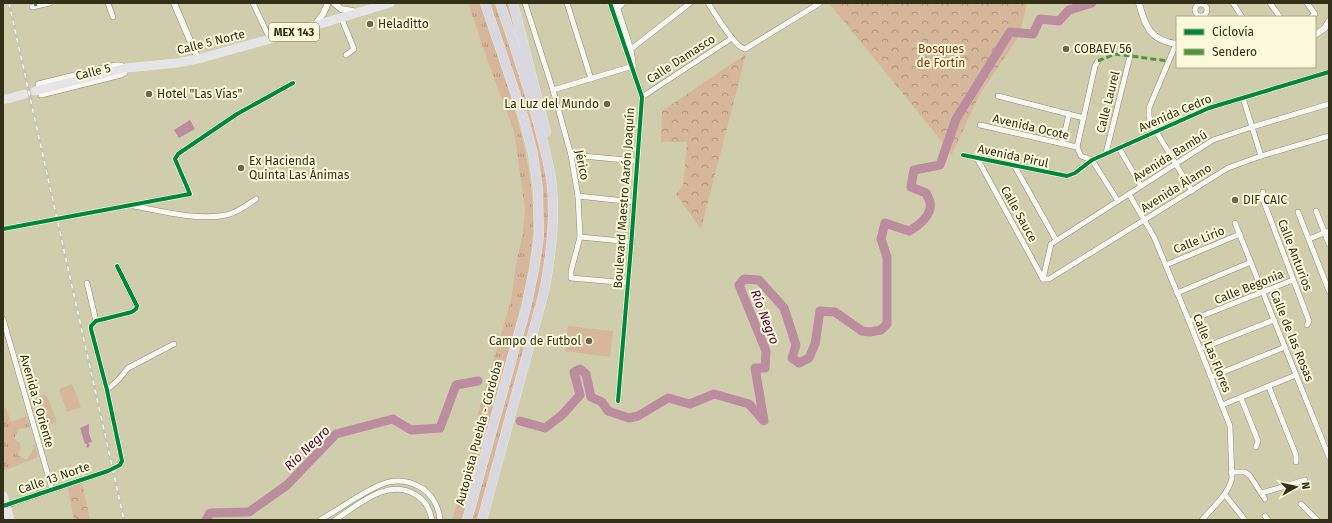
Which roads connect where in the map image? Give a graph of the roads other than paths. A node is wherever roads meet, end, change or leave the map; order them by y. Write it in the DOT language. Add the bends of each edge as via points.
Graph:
graph roads {
  1 [pos="50,3"];
  2 [pos="108,3"];
  3 [pos="174,3"];
  4 [pos="254,3"];
  5 [pos="328,3"];
  6 [pos="334,3"];
  7 [pos="390,3"];
  8 [pos="485,3"];
  9 [pos="500,3"];
  10 [pos="513,3"];
  11 [pos="525,3"];
  12 [pos="567,3"];
  13 [pos="610,3"];
  14 [pos="623,3"];
  15 [pos="690,3"];
  16 [pos="708,3"];
  17 [pos="820,3"];
  18 [pos="1139,3"];
  19 [pos="1212,3"];
  20 [pos="1233,3"];
  21 [pos="1270,3"];
  22 [pos="1307,3"];
  23 [pos="1196,4"];
  24 [pos="35,6"];
  25 [pos="616,6"];
  26 [pos="1206,7"];
  27 [pos="360,12"];
  28 [pos="613,12"];
  29 [pos="1198,16"];
  30 [pos="1203,16"];
  31 [pos="1241,16"];
  32 [pos="1279,16"];
  33 [pos="1312,16"];
  34 [pos="112,17"];
  35 [pos="341,18"];
  36 [pos="1329,21"];
  37 [pos="314,26"];
  38 [pos="1316,34"];
  39 [pos="732,38"];
  40 [pos="270,39"];
  41 [pos="1176,44"];
  42 [pos="628,51"];
  43 [pos="346,55"];
  44 [pos="1130,56"];
  45 [pos="198,59"];
  46 [pos="1098,61"];
  47 [pos="632,66"];
  48 [pos="1329,73"];
  49 [pos="591,79"];
  50 [pos="293,82"];
  51 [pos="38,90"];
  52 [pos="553,90"];
  53 [pos="25,94"];
  54 [pos="998,96"];
  55 [pos="642,97"];
  56 [pos="1243,98"];
  57 [pos="3,100"];
  58 [pos="1329,104"];
  59 [pos="1070,114"];
  60 [pos="1084,118"];
  61 [pos="980,125"];
  62 [pos="1252,127"];
  63 [pos="1156,132"];
  64 [pos="1329,136"];
  65 [pos="1062,144"];
  66 [pos="1077,147"];
  67 [pos="1119,148"];
  68 [pos="1106,153"];
  69 [pos="570,155"];
  70 [pos="962,155"];
  71 [pos="1261,156"];
  72 [pos="977,158"];
  73 [pos="1092,160"];
  74 [pos="637,161"];
  75 [pos="549,163"];
  76 [pos="1175,163"];
  77 [pos="1014,165"];
  78 [pos="1058,176"];
  79 [pos="1141,186"];
  80 [pos="1192,191"];
  81 [pos="1263,192"];
  82 [pos="1129,194"];
  83 [pos="578,196"];
  84 [pos="256,199"];
  85 [pos="1118,201"];
  86 [pos="634,202"];
  87 [pos="131,205"];
  88 [pos="1316,211"];
  89 [pos="1298,212"];
  90 [pos="1144,220"];
  91 [pos="1236,223"];
  92 [pos="3,230"];
  93 [pos="1327,232"];
  94 [pos="1240,234"];
  95 [pos="580,237"];
  96 [pos="1309,239"];
  97 [pos="1056,240"];
  98 [pos="632,242"];
  99 [pos="1329,244"];
  100 [pos="1251,262"];
  101 [pos="1166,265"];
  102 [pos="117,266"];
  103 [pos="1044,279"];
  104 [pos="1293,280"];
  105 [pos="87,283"];
  106 [pos="628,283"];
  107 [pos="1329,291"];
  108 [pos="1263,292"];
  109 [pos="1177,293"];
  110 [pos="3,319"];
  111 [pos="1274,320"];
  112 [pos="96,321"];
  113 [pos="1189,321"];
  114 [pos="1307,324"];
  115 [pos="174,344"];
  116 [pos="1285,347"];
  117 [pos="1200,349"];
  118 [pos="1296,375"];
  119 [pos="1211,377"];
  120 [pos="1269,387"];
  121 [pos="107,390"];
  122 [pos="1241,398"];
  123 [pos="618,401"];
  124 [pos="1222,405"];
  125 [pos="1256,447"];
  126 [pos="1329,457"];
  127 [pos="1296,462"];
  128 [pos="1232,472"];
  129 [pos="1305,480"];
  130 [pos="52,490"];
  131 [pos="1262,493"];
  132 [pos="1225,495"];
  133 [pos="3,496"];
  134 [pos="1265,499"];
  135 [pos="1302,504"];
  136 [pos="4,506"];
  137 [pos="1203,519"];
  138 [pos="10,520"];
  139 [pos="320,520"];
  140 [pos="335,520"];
  141 [pos="432,520"];
  142 [pos="440,520"];
  143 [pos="468,520"];
  144 [pos="482,520"];
  145 [pos="1244,520"];
  146 [pos="1317,520"];
  1 -- 24 [label="street"];
  2 -- 34 [label="street"];
  3 -- 45 [label="street"];
  4 -- 40 [label="street"];
  5 -- 37 [label="street"];
  6 -- 27 [label="street" via="342,9"];
  7 -- 27 [label="main road, Calle 5 Norte / MEX 143"];
  8 -- 143 [label="highway, Autopista Puebla - Córdoba" via="528,136 536,171 539,230 526,308"];
  9 -- 75 [label="highway"];
  10 -- 75 [label="highway" via="544,119"];
  11 -- 52 [label="street, Jérico"];
  12 -- 49 [label="street"];
  13 -- 28 [label="street, Boulevard Maestro Aarón Joaquín"];
  14 -- 25 [label="street"];
  15 -- 42 [label="street"];
  16 -- 39 [label="street"];
  17 -- 39 [label="street" via="748,48 742,48"];
  18 -- 41 [label="street" via="1152,34 1163,41"];
  19 -- 26 [label="street"];
  20 -- 31 [label="street"];
  21 -- 32 [label="street"];
  22 -- 33 [label="street" via="1315,14"];
  23 -- 26 [label="street"];
  23 -- 29 [label="street" via="1194,9"];
  25 -- 28 [label="street"];
  25 -- 42 [label="street, Boulevard Maestro Aarón Joaquín"];
  26 -- 30 [label="street"];
  27 -- 35 [label="main road, Calle 5 Norte / MEX 143"];
  28 -- 42 [label="street, Boulevard Maestro Aarón Joaquín"];
  35 -- 37 [label="main road, Calle 5 Norte / MEX 143"];
  35 -- 43 [label="street" via="354,49"];
  36 -- 38 [label="street" via="1325,28"];
  37 -- 40 [label="main road, Calle 5 Norte / MEX 143"];
  39 -- 55 [label="street, Calle Damasco"];
  40 -- 45 [label="main road, Calle 5 Norte / MEX 143"];
  41 -- 63 [label="street" via="1149,108 1149,116"];
  42 -- 47 [label="street, Boulevard Maestro Aarón Joaquín"];
  44 -- 68 [label="street, Calle Laurel"];
  45 -- 51 [label="main road, Calle 5 Norte / MEX 143" via="126,68"];
  46 -- 60 [label="street"];
  47 -- 49 [label="street"];
  47 -- 55 [label="street, Boulevard Maestro Aarón Joaquín"];
  48 -- 56 [label="street, Avenida Cedro"];
  49 -- 52 [label="street"];
  50 -- 87 [label="street" via="237,114 178,154 175,159 190,194"];
  52 -- 69 [label="street, Jérico"];
  53 -- 57 [label="main road"];
  54 -- 59 [label="street"];
  55 -- 74 [label="street, Boulevard Maestro Aarón Joaquín"];
  56 -- 62 [label="street"];
  56 -- 63 [label="street, Avenida Cedro" via="1209,108"];
  58 -- 62 [label="street, Avenida Bambú"];
  59 -- 60 [label="street"];
  59 -- 65 [label="street"];
  60 -- 66 [label="street"];
  61 -- 65 [label="street, Avenida Ocote"];
  62 -- 71 [label="street"];
  62 -- 76 [label="street, Avenida Bambú" via="1213,140"];
  63 -- 67 [label="street, Avenida Cedro"];
  63 -- 76 [label="street"];
  64 -- 71 [label="street, Avenida Álamo"];
  65 -- 66 [label="street, Avenida Ocote"];
  66 -- 73 [label="street" via="1081,156"];
  67 -- 68 [label="street, Avenida Cedro"];
  67 -- 79 [label="street"];
  68 -- 73 [label="street, Avenida Cedro"];
  69 -- 74 [label="street"];
  69 -- 83 [label="street, Jérico"];
  70 -- 72 [label="street, Avenida Pirul"];
  71 -- 80 [label="street, Avenida Álamo" via="1228,168"];
  72 -- 77 [label="street, Avenida Pirul"];
  72 -- 103 [label="street, Calle Sauce"];
  73 -- 78 [label="street, Avenida Cedro" via="1075,173"];
  73 -- 85 [label="street"];
  74 -- 86 [label="street, Boulevard Maestro Aarón Joaquín"];
  75 -- 144 [label="highway" via="553,210 552,250 548,273"];
  76 -- 79 [label="street, Avenida Bambú"];
  76 -- 80 [label="street"];
  77 -- 78 [label="street, Avenida Pirul"];
  77 -- 97 [label="street"];
  79 -- 82 [label="street, Avenida Bambú"];
  80 -- 90 [label="street, Avenida Álamo"];
  81 -- 104 [label="street, Calle Anturios" via="1262,196"];
  82 -- 85 [label="street, Avenida Bambú"];
  82 -- 90 [label="street, Calle Las Flores"];
  83 -- 86 [label="street"];
  83 -- 95 [label="street, Jérico"];
  84 -- 87 [label="street" via="242,209 226,215 206,217"];
  85 -- 97 [label="street, Avenida Bambú"];
  86 -- 98 [label="street, Boulevard Maestro Aarón Joaquín"];
  87 -- 92 [label="street"];
  88 -- 93 [label="street"];
  89 -- 96 [label="street"];
  90 -- 101 [label="street, Calle Las Flores"];
  90 -- 103 [label="street, Avenida Álamo" via="1049,279"];
  91 -- 94 [label="street, Calle de las Rosas"];
  93 -- 96 [label="street"];
  93 -- 99 [label="street"];
  94 -- 100 [label="street, Calle de las Rosas"];
  94 -- 101 [label="street, Calle Lirio"];
  95 -- 98 [label="street"];
  95 -- 106 [label="street, Jérico" via="570,278"];
  96 -- 107 [label="street"];
  97 -- 103 [label="street" via="1051,244"];
  98 -- 106 [label="street, Boulevard Maestro Aarón Joaquín"];
  100 -- 108 [label="street, Calle de las Rosas"];
  100 -- 109 [label="street"];
  101 -- 109 [label="street, Calle Las Flores"];
  102 -- 112 [label="street" via="137,306 136,309"];
  104 -- 108 [label="street, Calle Begonia"];
  104 -- 114 [label="street, Calle Anturios" via="1309,321"];
  105 -- 112 [label="street"];
  106 -- 123 [label="street, Boulevard Maestro Aarón Joaquín"];
  108 -- 111 [label="street, Calle de las Rosas"];
  108 -- 113 [label="street, Calle Begonia"];
  109 -- 113 [label="street, Calle Las Flores"];
  110 -- 130 [label="street, Avenida 2 Oriente"];
  111 -- 116 [label="street, Calle de las Rosas"];
  111 -- 117 [label="street"];
  112 -- 121 [label="street" via="91,329"];
  113 -- 117 [label="street, Calle Las Flores"];
  115 -- 121 [label="street" via="128,368"];
  116 -- 118 [label="street, Calle de las Rosas"];
  116 -- 119 [label="street"];
  117 -- 119 [label="street, Calle Las Flores"];
  118 -- 120 [label="street"];
  118 -- 126 [label="street, Calle de las Rosas"];
  119 -- 124 [label="street, Calle Las Flores"];
  120 -- 122 [label="street"];
  120 -- 127 [label="street" via="1296,455"];
  121 -- 130 [label="street, Calle 13 Norte" via="122,461 118,467 111,470"];
  122 -- 124 [label="street"];
  122 -- 125 [label="street" via="1258,441"];
  124 -- 128 [label="street, Calle Las Flores" via="1230,426"];
  128 -- 131 [label="street" via="1245,472"];
  128 -- 132 [label="street, Calle Las Flores" via="1230,486"];
  129 -- 131 [label="street"];
  130 -- 136 [label="street, Calle 13 Norte"];
  131 -- 134 [label="street"];
  132 -- 137 [label="street, Calle Las Flores"];
  132 -- 145 [label="street"];
  133 -- 136 [label="main road"];
  135 -- 146 [label="street"];
  136 -- 138 [label="main road"];
  139 -- 142 [label="street" via="370,489 383,483 403,481 427,492 435,503"];
  140 -- 141 [label="street" via="373,496 400,488 422,499"];
}
